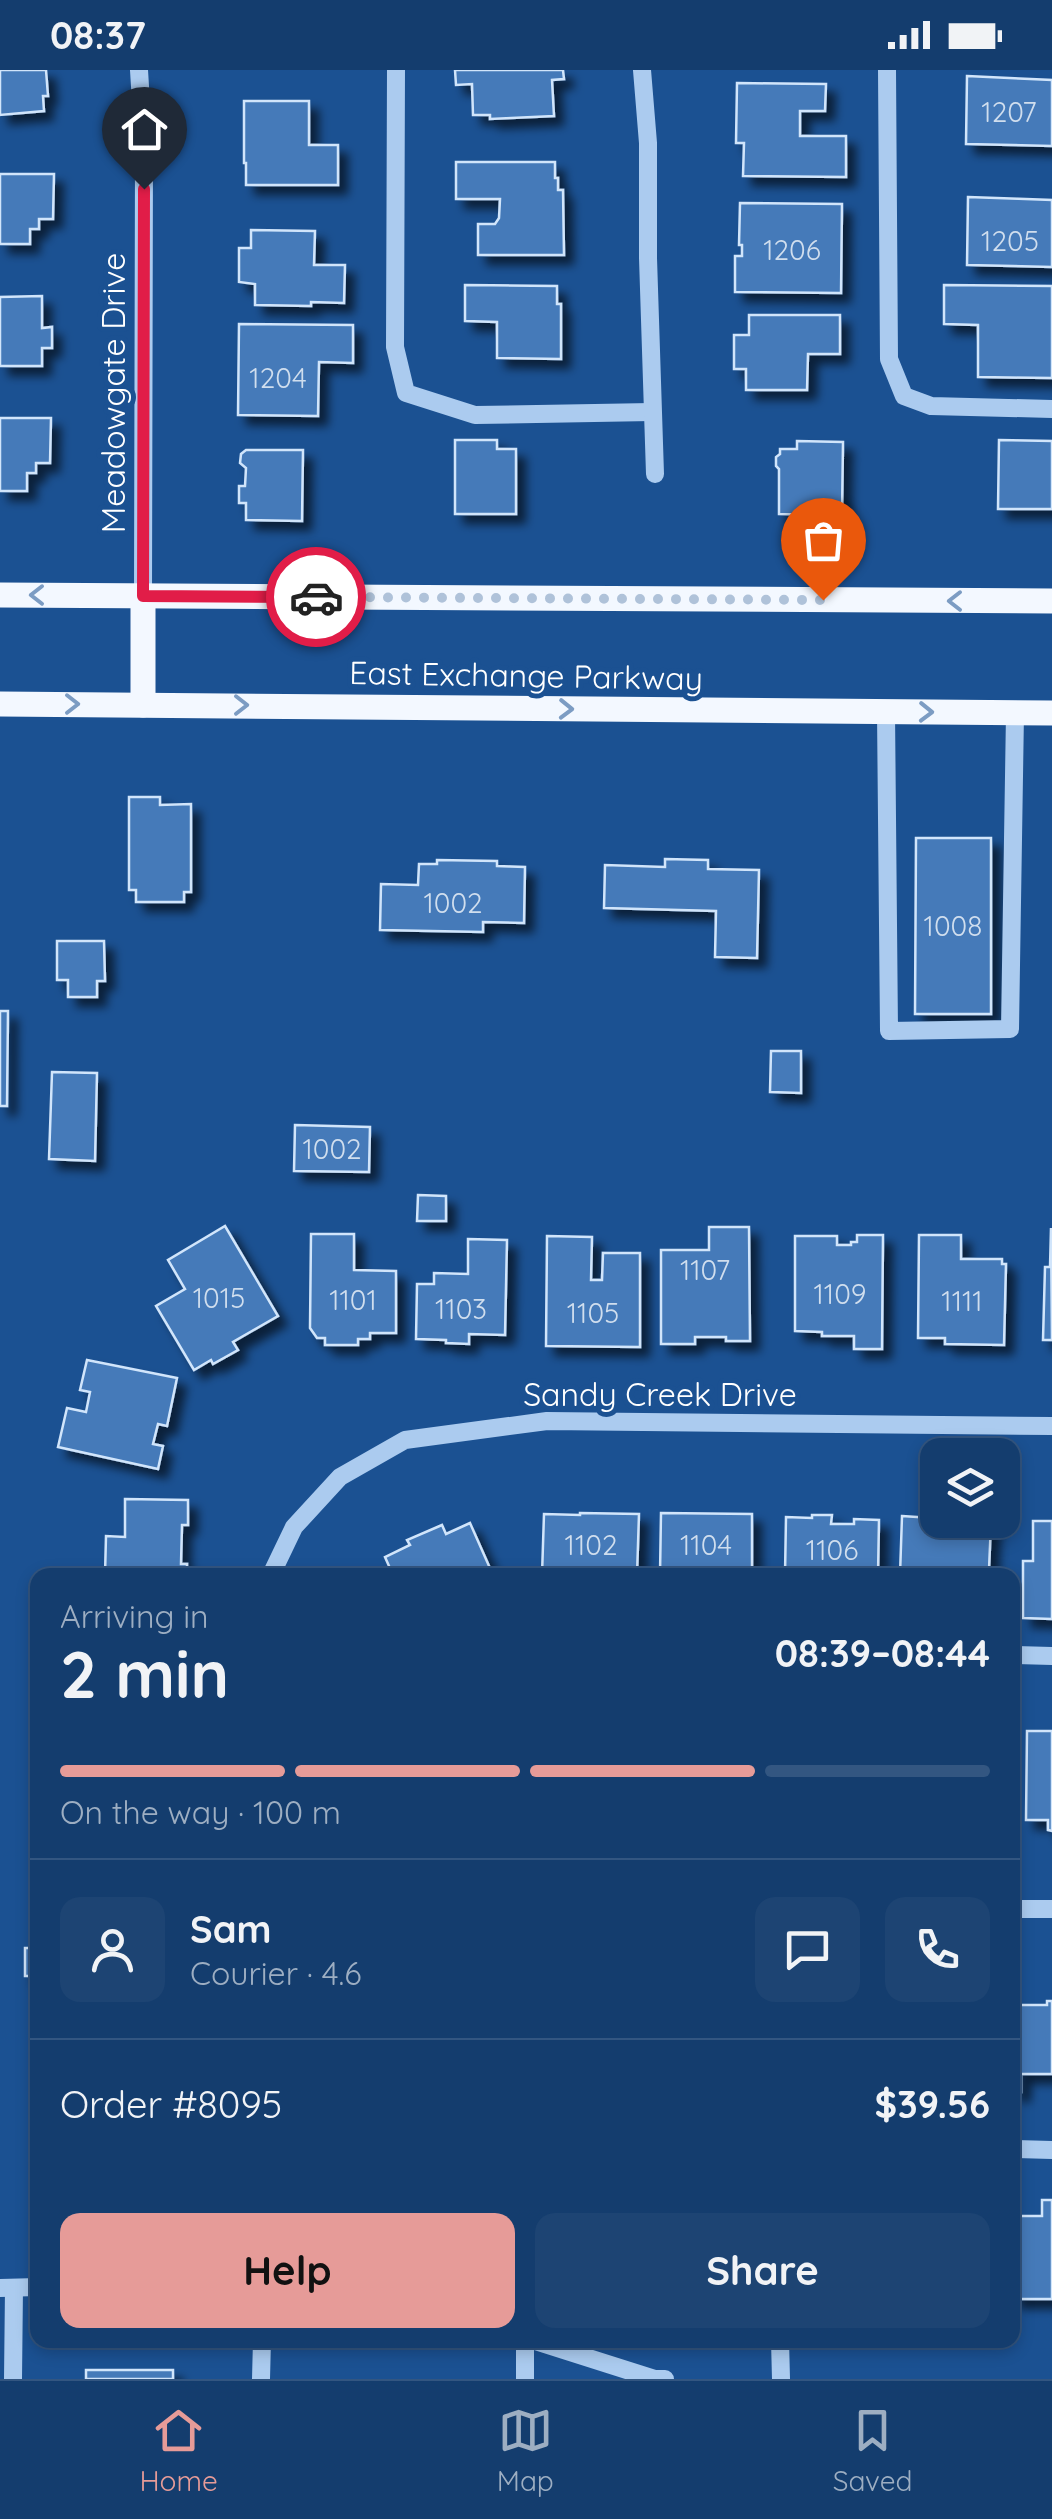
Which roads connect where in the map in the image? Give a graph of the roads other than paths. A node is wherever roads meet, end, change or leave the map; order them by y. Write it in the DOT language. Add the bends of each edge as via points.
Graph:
graph roads {
  1 [pos="139,70"];
  2 [pos="396,70"];
  3 [pos="642,70"];
  4 [pos="887,70"];
  5 [pos="1052,409"];
  6 [pos="652,412"];
  7 [pos="654,474"];
  8 [pos="0,595"];
  9 [pos="143,596"];
  10 [pos="1052,601"];
  11 [pos="0,704"];
  12 [pos="143,705"];
  13 [pos="886,712"];
  14 [pos="1015,713"];
  15 [pos="1052,713"];
  16 [pos="1052,1426"];
  17 [pos="274,1568"];
  18 [pos="1020,1655"];
  19 [pos="1052,1656"];
  20 [pos="1020,1909"];
  21 [pos="1052,1909"];
  22 [pos="1020,2150"];
  23 [pos="1052,2150"];
  24 [pos="7,2288"];
  25 [pos="262,2348"];
  26 [pos="527,2348"];
  27 [pos="555,2348"];
  28 [pos="780,2348"];
  29 [pos="12,2379"];
  30 [pos="261,2379"];
  31 [pos="525,2379"];
  32 [pos="664,2379"];
  33 [pos="781,2379"];
  1 -- 9 [label="street, Meadowgate Drive"];
  2 -- 6 [label="street" via="395,347 406,393 476,415"];
  3 -- 6 [label="street"];
  4 -- 5 [label="street" via="889,359 904,396 931,406"];
  6 -- 7 [label="street"];
  9 -- 8 [label="main road, one-way"];
  10 -- 9 [label="main road, one-way"];
  9 -- 12 [label="main road"];
  11 -- 12 [label="main road, East Exchange Parkway, one-way"];
  12 -- 13 [label="main road, East Exchange Parkway, one-way"];
  13 -- 14 [label="main road, East Exchange Parkway, one-way"];
  13 -- 14 [label="street" via="889,1031 1010,1029"];
  14 -- 15 [label="main road, East Exchange Parkway"];
  16 -- 17 [label="street, Sandy Creek Drive" via="547,1421 405,1440 340,1477 294,1526"];
  18 -- 19 [label="street"];
  20 -- 21 [label="street"];
  22 -- 23 [label="street"];
  24 -- 29 [label="street"];
  25 -- 30 [label="street"];
  26 -- 31 [label="street"];
  27 -- 32 [label="street"];
  28 -- 33 [label="street"];
}
